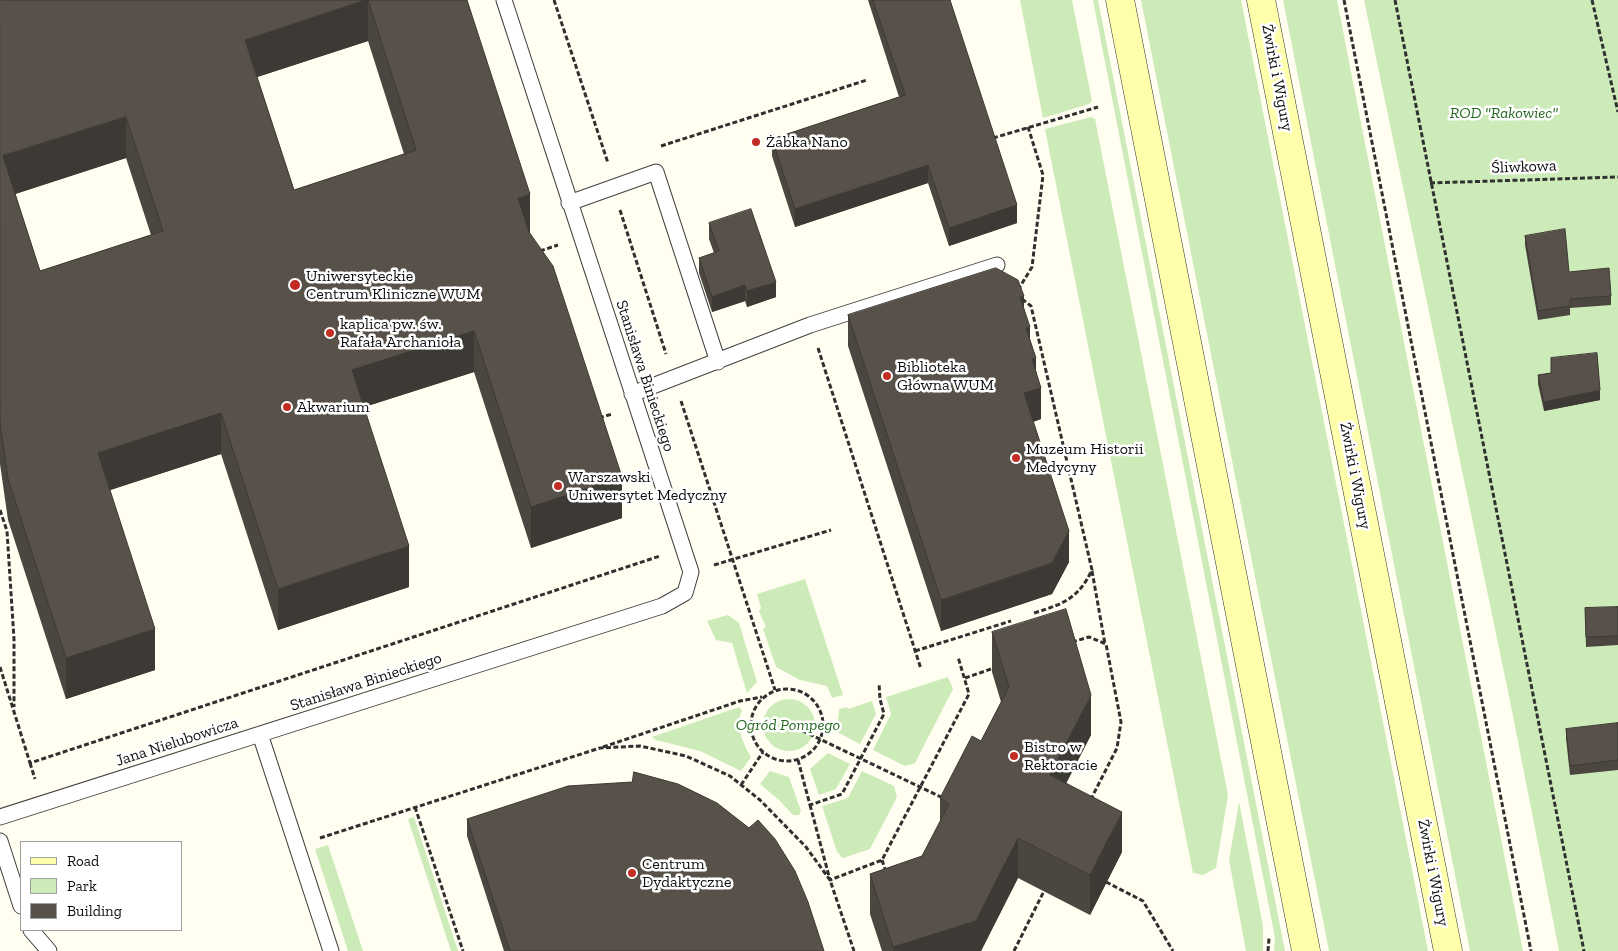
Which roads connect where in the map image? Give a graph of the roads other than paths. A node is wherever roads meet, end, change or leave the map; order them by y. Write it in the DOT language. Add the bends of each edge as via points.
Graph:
graph roads {
  1 [pos="504,0"];
  2 [pos="1120,0"];
  3 [pos="1261,0"];
  4 [pos="569,202"];
  5 [pos="997,265"];
  6 [pos="718,362"];
  7 [pos="632,394"];
  8 [pos="260,734"];
  9 [pos="0,817"];
  10 [pos="0,841"];
  11 [pos="20,903"];
  12 [pos="33,931"];
  13 [pos="49,951"];
  14 [pos="331,951"];
  15 [pos="1306,951"];
  16 [pos="1448,951"];
  1 -- 4 [label="lane, Stanisława Binieckiego"];
  2 -- 15 [label="main road"];
  3 -- 16 [label="main road, Żwirki i Wigury"];
  4 -- 6 [label="lane" via="656,172"];
  4 -- 7 [label="lane, Stanisława Binieckiego"];
  5 -- 6 [label="lane" via="810,325"];
  6 -- 7 [label="lane"];
  7 -- 8 [label="lane, Stanisława Binieckiego" via="691,572 685,593 662,606"];
  8 -- 9 [label="lane, Jana Nielubowicza"];
  8 -- 14 [label="lane, Jana Nielubowicza"];
  10 -- 11 [label="lane"];
  12 -- 13 [label="lane"];
}
